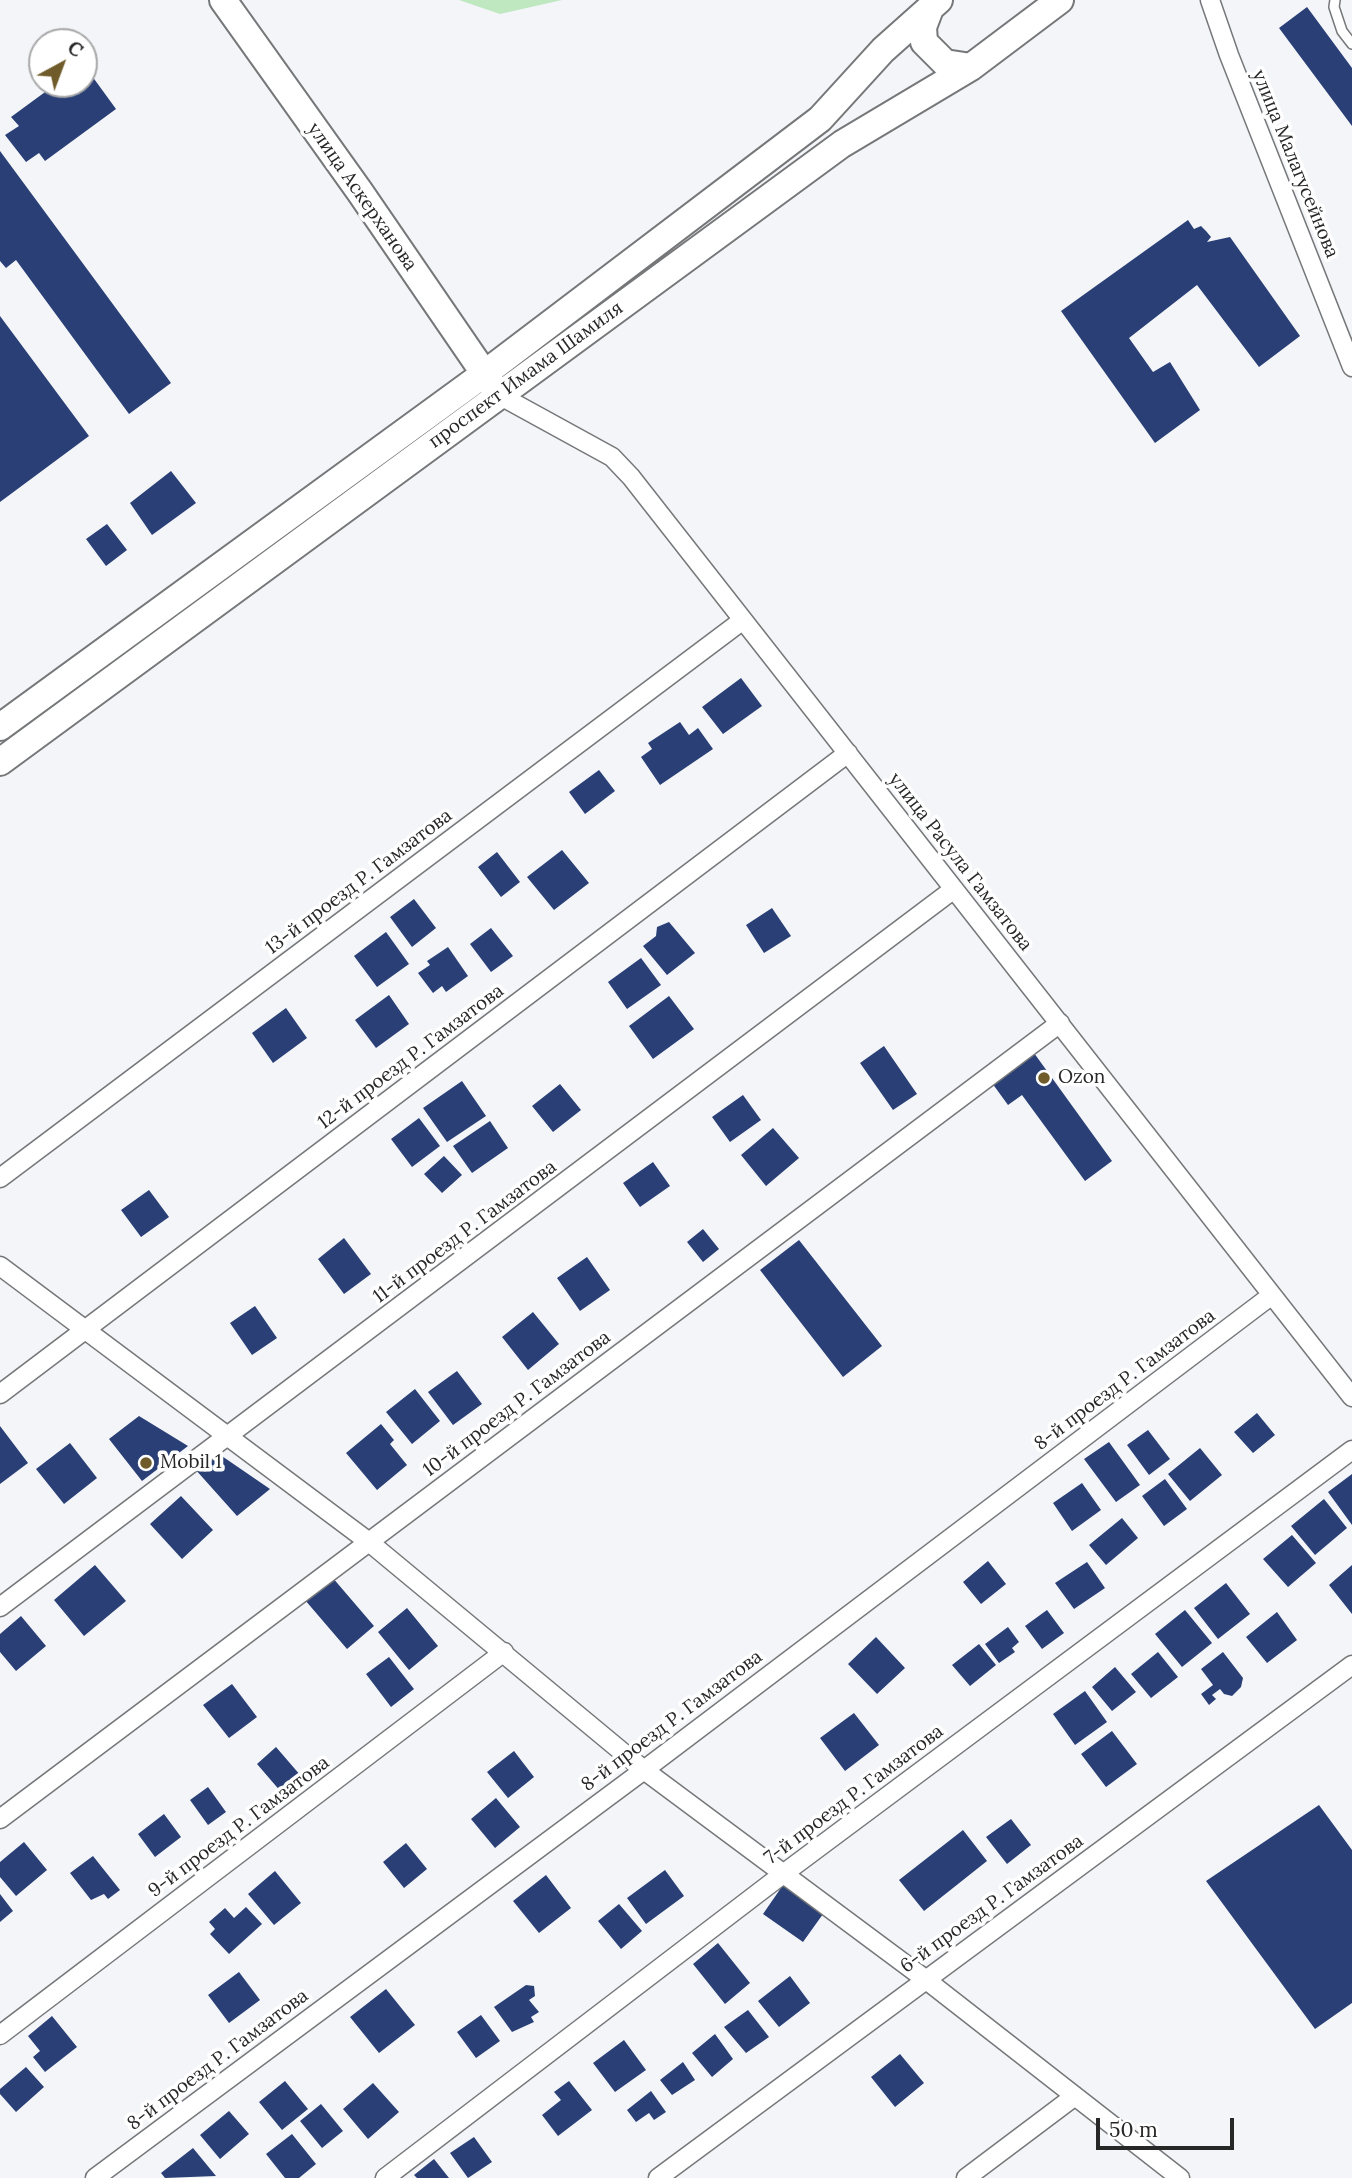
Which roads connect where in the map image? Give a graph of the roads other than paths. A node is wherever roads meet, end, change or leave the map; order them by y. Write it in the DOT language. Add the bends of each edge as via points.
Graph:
graph roads {
  1 [pos="223,0"];
  2 [pos="1060,0"];
  3 [pos="1198,0"];
  4 [pos="1210,0"];
  5 [pos="1335,0"];
  6 [pos="935,3"];
  7 [pos="1352,44"];
  8 [pos="1229,55"];
  9 [pos="971,66"];
  10 [pos="1352,367"];
  11 [pos="492,384"];
  12 [pos="743,620"];
  13 [pos="0,727"];
  14 [pos="848,753"];
  15 [pos="0,762"];
  16 [pos="954,889"];
  17 [pos="1059,1023"];
  18 [pos="0,1178"];
  19 [pos="0,1266"];
  20 [pos="1272,1294"];
  21 [pos="84,1331"];
  22 [pos="0,1394"];
  23 [pos="1352,1397"];
  24 [pos="230,1435"];
  25 [pos="1352,1450"];
  26 [pos="369,1542"];
  27 [pos="0,1607"];
  28 [pos="504,1652"];
  29 [pos="1352,1665"];
  30 [pos="644,1770"];
  31 [pos="0,1819"];
  32 [pos="783,1874"];
  33 [pos="925,1979"];
  34 [pos="0,2035"];
  35 [pos="1075,2096"];
  36 [pos="94,2178"];
  37 [pos="385,2178"];
  38 [pos="658,2178"];
  39 [pos="966,2178"];
  40 [pos="1180,2178"];
  1 -- 11 [label="main road, улица Аскерханова"];
  2 -- 9 [label="main road, проспект Имама Шамиля"];
  3 -- 8 [label="street"];
  4 -- 8 [label="street"];
  5 -- 7 [label="lane" via="1342,31"];
  6 -- 9 [label="main road" via="923,27 924,42 945,64"];
  6 -- 11 [label="main road, проспект Имама Шамиля" via="883,50 820,119"];
  8 -- 10 [label="street, улица Малагусейнова"];
  9 -- 11 [label="main road, проспект Имама Шамиля" via="842,144"];
  11 -- 12 [label="street, улица Расула Гамзатова" via="612,457"];
  11 -- 13 [label="main road, проспект Имама Шамиля"];
  11 -- 15 [label="main road, проспект Имама Шамиля"];
  12 -- 14 [label="street, улица Расула Гамзатова"];
  12 -- 18 [label="street, 13-й проезд Р. Гамзатова"];
  14 -- 16 [label="street, улица Расула Гамзатова"];
  14 -- 21 [label="street, 12-й проезд Р. Гамзатова"];
  16 -- 17 [label="street, улица Расула Гамзатова"];
  16 -- 24 [label="street, 11-й проезд Р. Гамзатова"];
  17 -- 20 [label="street, улица Расула Гамзатова"];
  17 -- 26 [label="street, 10-й проезд Р. Гамзатова"];
  19 -- 21 [label="street"];
  20 -- 23 [label="street, улица Расула Гамзатова"];
  20 -- 30 [label="street, 8-й проезд Р. Гамзатова"];
  21 -- 22 [label="street, 12-й проезд Р. Гамзатова"];
  21 -- 24 [label="street"];
  24 -- 26 [label="street"];
  24 -- 27 [label="street, 11-й проезд Р. Гамзатова"];
  25 -- 32 [label="street, 7-й проезд Р. Гамзатова"];
  26 -- 28 [label="street"];
  26 -- 31 [label="street, 10-й проезд Р. Гамзатова"];
  28 -- 30 [label="street"];
  28 -- 34 [label="street, 9-й проезд Р. Гамзатова"];
  29 -- 33 [label="street, 6-й проезд Р. Гамзатова"];
  30 -- 32 [label="street"];
  30 -- 36 [label="street, 8-й проезд Р. Гамзатова"];
  32 -- 33 [label="street"];
  32 -- 37 [label="street, 7-й проезд Р. Гамзатова"];
  33 -- 35 [label="street"];
  33 -- 38 [label="street, 6-й проезд Р. Гамзатова"];
  35 -- 39 [label="street"];
  35 -- 40 [label="street"];
}
